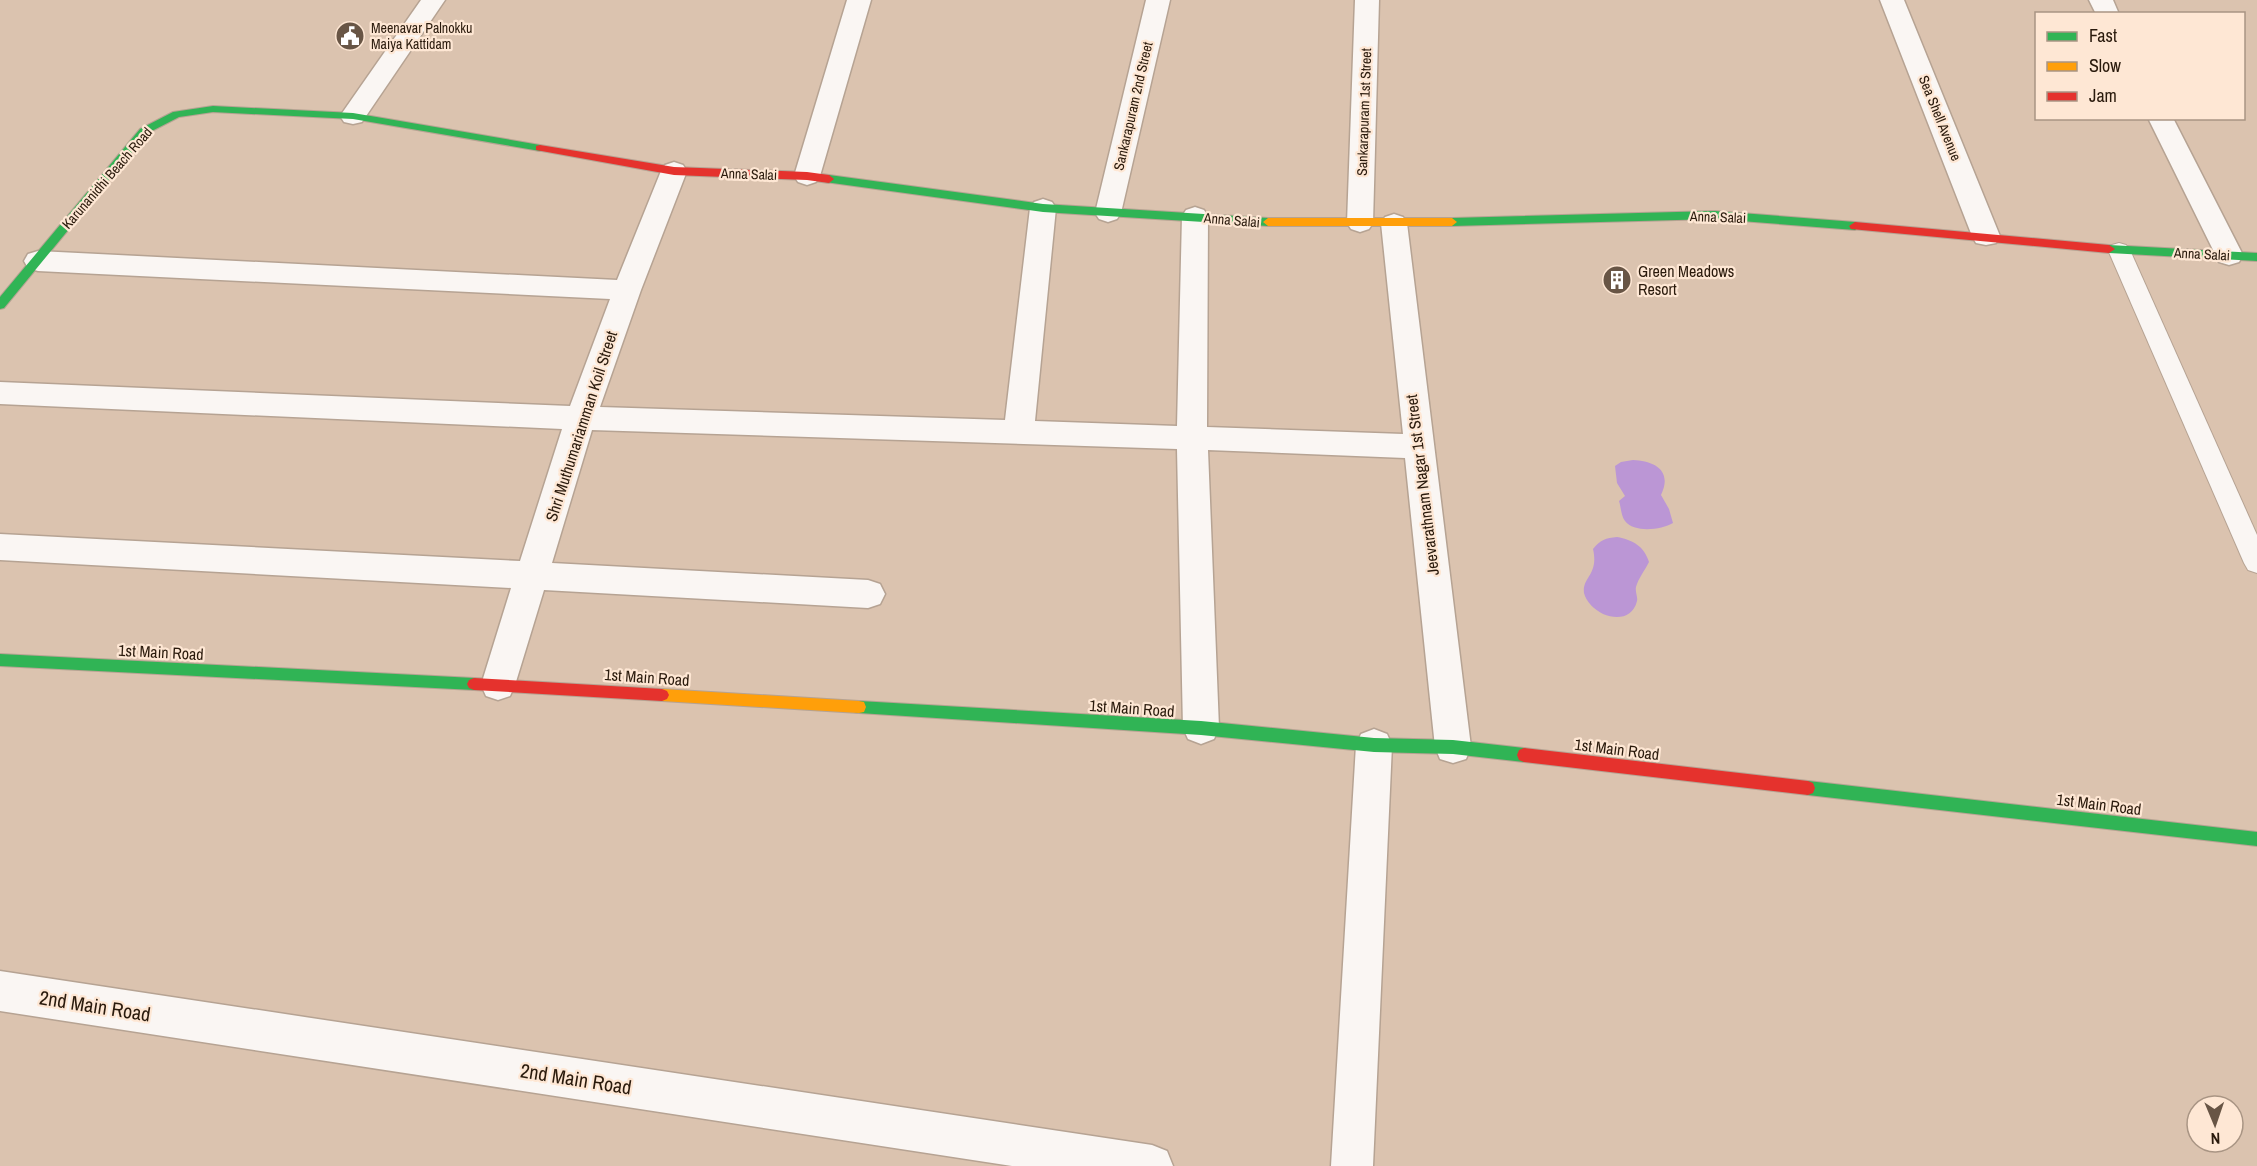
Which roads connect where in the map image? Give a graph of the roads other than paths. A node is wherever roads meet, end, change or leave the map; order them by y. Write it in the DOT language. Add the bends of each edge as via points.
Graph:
graph roads {
  1 [pos="433,0"];
  2 [pos="859,0"];
  3 [pos="1158,0"];
  4 [pos="1367,0"];
  5 [pos="1892,0"];
  6 [pos="353,116"];
  7 [pos="2161,120"];
  8 [pos="674,171"];
  9 [pos="807,176"];
  10 [pos="1042,208"];
  11 [pos="1108,213"];
  12 [pos="1195,216"];
  13 [pos="1360,223"];
  14 [pos="1394,223"];
  15 [pos="1986,236"];
  16 [pos="2119,250"];
  17 [pos="2229,255"];
  18 [pos="2257,257"];
  19 [pos="38,261"];
  20 [pos="627,290"];
  21 [pos="0,305"];
  22 [pos="0,393"];
  23 [pos="581,418"];
  24 [pos="1019,433"];
  25 [pos="1192,438"];
  26 [pos="1417,447"];
  27 [pos="0,547"];
  28 [pos="2257,563"];
  29 [pos="532,574"];
  30 [pos="868,594"];
  31 [pos="0,660"];
  32 [pos="498,685"];
  33 [pos="1201,728"];
  34 [pos="1374,745"];
  35 [pos="1454,747"];
  36 [pos="2257,839"];
  37 [pos="0,991"];
  38 [pos="1152,1166"];
  39 [pos="1352,1166"];
  1 -- 6 [label="street"];
  2 -- 9 [label="street"];
  3 -- 11 [label="street, Sankarapuram 2nd Street"];
  4 -- 13 [label="street, Sankarapuram 1st Street"];
  5 -- 15 [label="street, Sea Shell Avenue"];
  6 -- 8 [label="street, Anna Salai"];
  6 -- 19 [label="street, Karunanidhi Beach Road" via="213,109 173,114 144,131"];
  7 -- 17 [label="street"];
  8 -- 9 [label="street, Anna Salai"];
  8 -- 20 [label="street, Shri Muthumariamman Koil Street"];
  9 -- 10 [label="street, Anna Salai"];
  10 -- 11 [label="street, Anna Salai"];
  10 -- 24 [label="street"];
  11 -- 12 [label="street, Anna Salai"];
  12 -- 13 [label="street, Anna Salai" via="1276,223"];
  12 -- 25 [label="street"];
  13 -- 14 [label="street, Anna Salai"];
  14 -- 15 [label="street, Anna Salai" via="1715,215"];
  14 -- 26 [label="street, Jeevarathnam Nagar 1st Street"];
  15 -- 16 [label="street, Anna Salai"];
  16 -- 17 [label="street, Anna Salai"];
  16 -- 28 [label="lane"];
  17 -- 18 [label="street, Anna Salai"];
  19 -- 20 [label="street"];
  19 -- 21 [label="street, Karunanidhi Beach Road"];
  20 -- 23 [label="street, Shri Muthumariamman Koil Street"];
  22 -- 23 [label="street"];
  23 -- 24 [label="street"];
  23 -- 29 [label="street, Shri Muthumariamman Koil Street"];
  24 -- 25 [label="street"];
  25 -- 26 [label="street"];
  25 -- 33 [label="street"];
  26 -- 35 [label="street, Jeevarathnam Nagar 1st Street"];
  27 -- 29 [label="street"];
  29 -- 30 [label="street"];
  29 -- 32 [label="street, Shri Muthumariamman Koil Street"];
  31 -- 32 [label="street, 1st Main Road"];
  32 -- 33 [label="street, 1st Main Road"];
  33 -- 34 [label="street, 1st Main Road"];
  34 -- 35 [label="street, 1st Main Road"];
  34 -- 39 [label="street"];
  35 -- 36 [label="street, 1st Main Road"];
  37 -- 38 [label="street, 2nd Main Road"];
}
